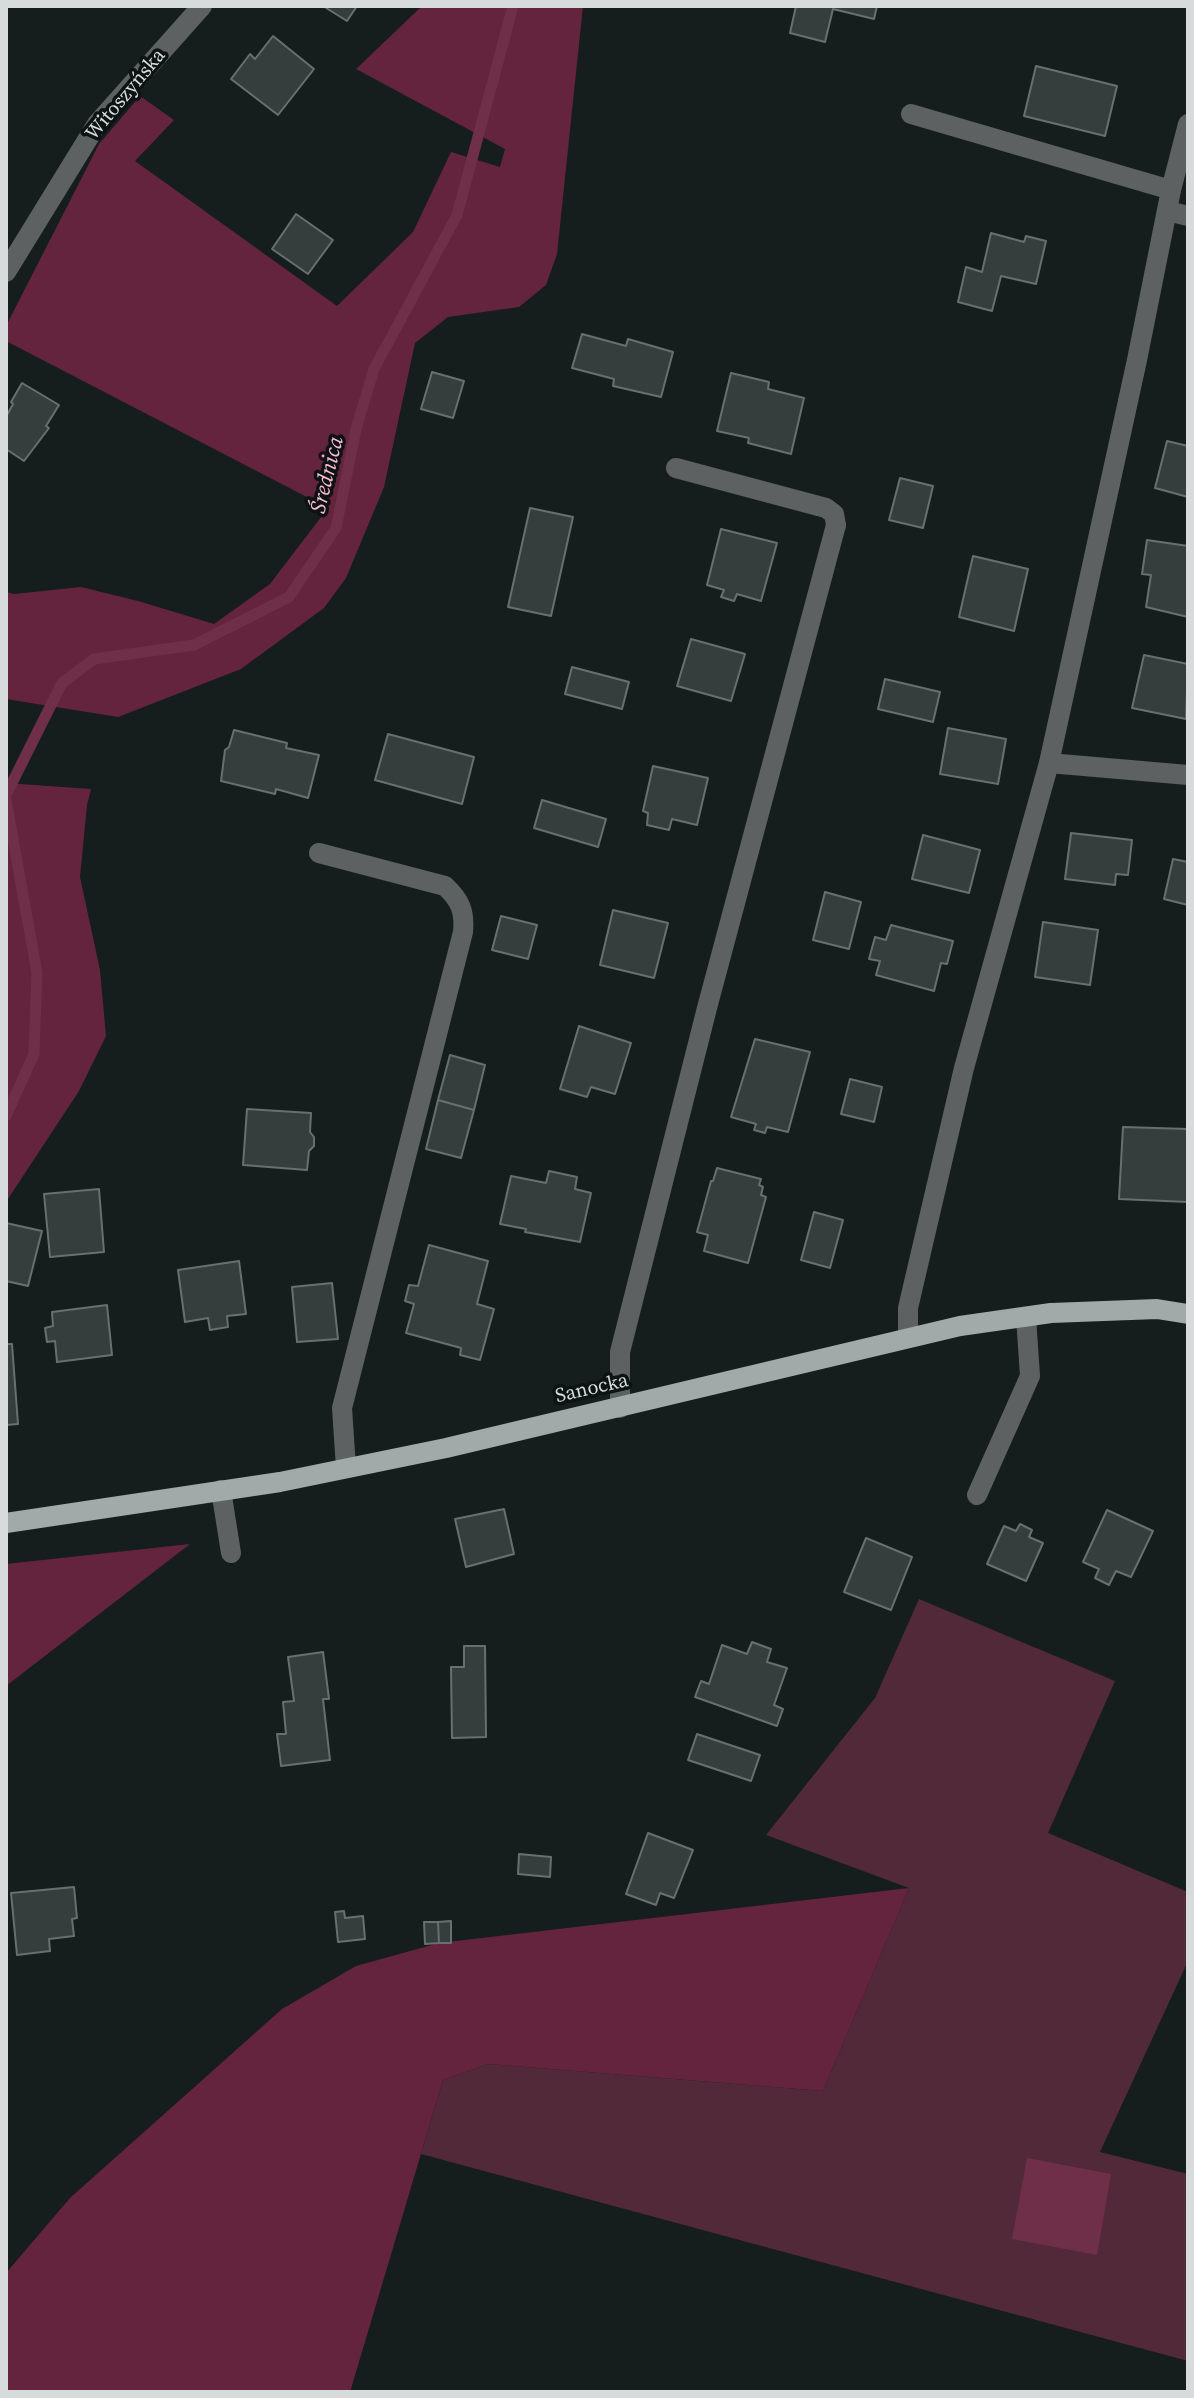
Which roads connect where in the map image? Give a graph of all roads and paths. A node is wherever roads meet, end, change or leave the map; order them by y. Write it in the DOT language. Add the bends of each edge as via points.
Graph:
graph roads {
  1 [pos="202,6"];
  2 [pos="911,114"];
  3 [pos="1188,124"];
  4 [pos="1170,200"];
  5 [pos="1188,216"];
  6 [pos="6,272"];
  7 [pos="676,468"];
  8 [pos="1049,763"];
  9 [pos="1188,775"];
  10 [pos="319,853"];
  11 [pos="1188,1314"];
  12 [pos="1026,1317"];
  13 [pos="908,1338"];
  14 [pos="620,1408"];
  15 [pos="346,1468"];
  16 [pos="221,1490"];
  17 [pos="977,1495"];
  18 [pos="6,1523"];
  19 [pos="231,1553"];
  1 -- 6 [label="street, Witoszyńska" via="97,124"];
  2 -- 4 [label="street"];
  3 -- 4 [label="street"];
  4 -- 5 [label="street"];
  4 -- 8 [label="street"];
  7 -- 14 [label="street" via="826,508 836,525 620,1352"];
  8 -- 9 [label="street"];
  8 -- 13 [label="street" via="964,1068 908,1308"];
  10 -- 15 [label="street" via="445,886 458,898 464,915 342,1408"];
  11 -- 12 [label="main road, Sanocka" via="1157,1309"];
  12 -- 13 [label="main road, Sanocka"];
  12 -- 17 [label="street" via="1030,1376"];
  13 -- 14 [label="main road, Sanocka"];
  14 -- 15 [label="main road, Sanocka"];
  15 -- 16 [label="main road, Sanocka"];
  16 -- 18 [label="main road, Sanocka"];
  16 -- 19 [label="street"];
}
